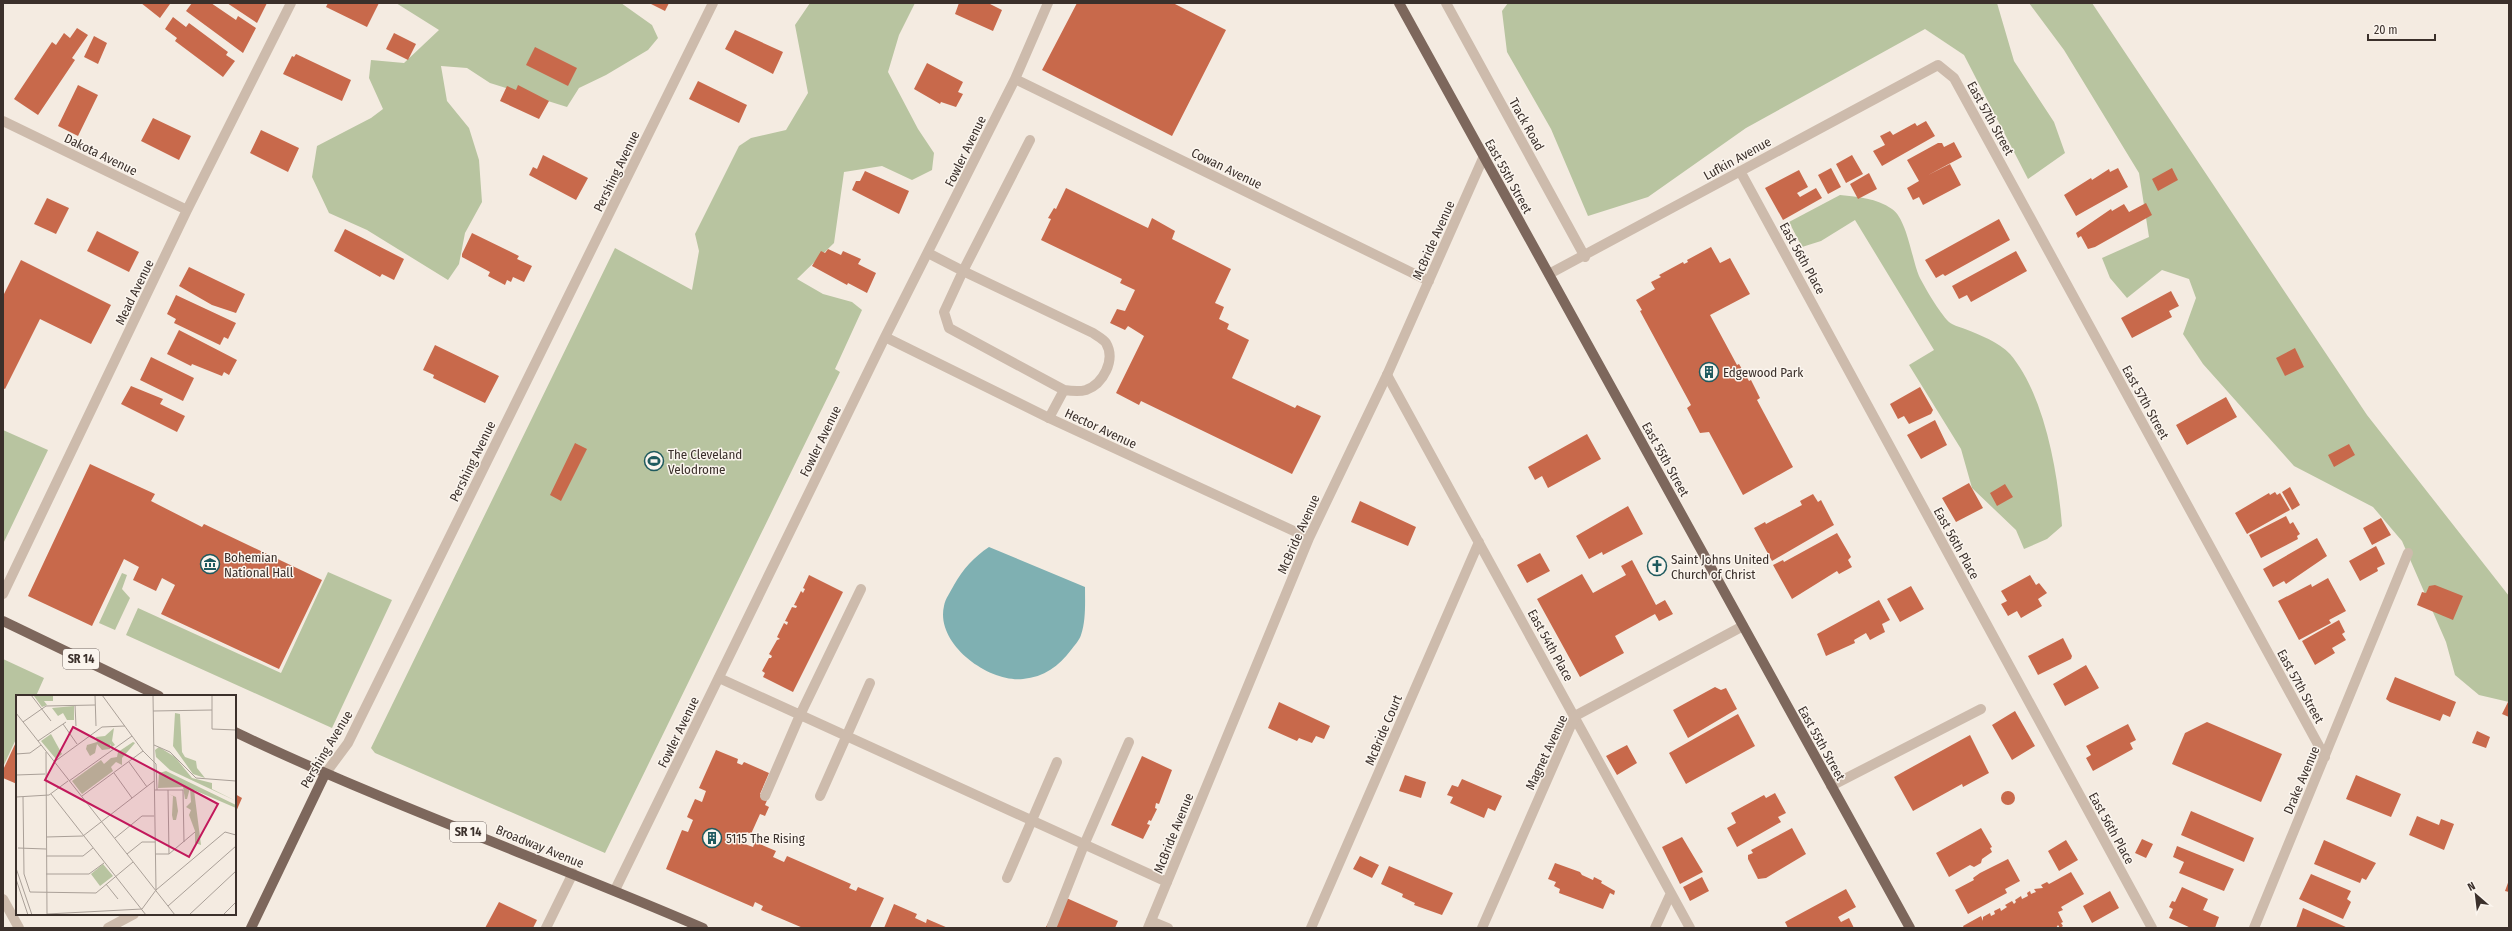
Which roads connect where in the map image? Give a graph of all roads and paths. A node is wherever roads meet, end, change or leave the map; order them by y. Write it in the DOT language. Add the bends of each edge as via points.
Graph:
graph roads {
  1 [pos="291,3"];
  2 [pos="713,3"];
  3 [pos="1048,3"];
  4 [pos="1399,3"];
  5 [pos="1446,3"];
  6 [pos="1938,65"];
  7 [pos="1015,79"];
  8 [pos="3,121"];
  9 [pos="1030,140"];
  10 [pos="1484,156"];
  11 [pos="1740,171"];
  12 [pos="187,210"];
  13 [pos="928,253"];
  14 [pos="1585,257"];
  15 [pos="963,271"];
  16 [pos="1549,274"];
  17 [pos="1429,281"];
  18 [pos="884,337"];
  19 [pos="1387,375"];
  20 [pos="1064,390"];
  21 [pos="1049,418"];
  22 [pos="1309,538"];
  23 [pos="1479,542"];
  24 [pos="2408,553"];
  25 [pos="861,589"];
  26 [pos="3,594"];
  27 [pos="3,621"];
  28 [pos="1743,626"];
  29 [pos="719,678"];
  30 [pos="870,683"];
  31 [pos="158,695"];
  32 [pos="1981,709"];
  33 [pos="800,715"];
  34 [pos="1575,716"];
  35 [pos="236,732"];
  36 [pos="847,736"];
  37 [pos="1129,742"];
  38 [pos="2325,757"];
  39 [pos="1057,762"];
  40 [pos="325,774"];
  41 [pos="1832,786"];
  42 [pos="765,796"];
  43 [pos="820,796"];
  44 [pos="1032,821"];
  45 [pos="1084,845"];
  46 [pos="573,873"];
  47 [pos="1007,878"];
  48 [pos="1167,882"];
  49 [pos="615,890"];
  50 [pos="1671,893"];
  51 [pos="3,899"];
  52 [pos="132,915"];
  53 [pos="1149,924"];
  54 [pos="1052,926"];
  55 [pos="19,928"];
  56 [pos="108,928"];
  57 [pos="251,928"];
  58 [pos="546,928"];
  59 [pos="703,928"];
  60 [pos="1168,928"];
  61 [pos="1311,928"];
  62 [pos="1482,928"];
  63 [pos="1656,928"];
  64 [pos="1690,928"];
  65 [pos="1910,928"];
  66 [pos="2152,928"];
  67 [pos="2254,928"];
  1 -- 12 [label="street, Mead Avenue"];
  2 -- 40 [label="street, Pershing Avenue" via="348,743"];
  3 -- 7 [label="street, Fowler Avenue"];
  4 -- 10 [label="main road, East 55th Street"];
  5 -- 14 [label="street, Track Road"];
  6 -- 11 [label="street, Lufkin Avenue"];
  6 -- 38 [label="street, East 57th Street" via="1954,78"];
  7 -- 13 [label="street, Fowler Avenue"];
  7 -- 17 [label="street, Cowan Avenue"];
  8 -- 12 [label="street, Dakota Avenue"];
  9 -- 15 [label="street"];
  10 -- 16 [label="main road, East 55th Street"];
  10 -- 17 [label="street, McBride Avenue"];
  11 -- 14 [label="street, Lufkin Avenue"];
  11 -- 66 [label="street, East 56th Place"];
  12 -- 26 [label="street, Mead Avenue"];
  13 -- 15 [label="street"];
  13 -- 18 [label="street, Fowler Avenue"];
  14 -- 16 [label="street, Lufkin Avenue"];
  15 -- 20 [label="street" via="944,312 949,328"];
  15 -- 20 [label="street" via="1093,333 1106,343 1108,367 1100,381 1087,389"];
  16 -- 28 [label="main road, East 55th Street"];
  17 -- 19 [label="street, McBride Avenue"];
  18 -- 21 [label="street, Hector Avenue"];
  18 -- 29 [label="street, Fowler Avenue"];
  19 -- 22 [label="street, McBride Avenue"];
  19 -- 23 [label="street, East 54th Place"];
  20 -- 21 [label="street"];
  21 -- 22 [label="street, Hector Avenue"];
  22 -- 48 [label="street, McBride Avenue"];
  23 -- 34 [label="street, East 54th Place"];
  23 -- 61 [label="street, McBride Court"];
  24 -- 38 [label="street, Drake Avenue"];
  25 -- 33 [label="street"];
  27 -- 31 [label="main road, SR 14"];
  28 -- 34 [label="street, Magnet Avenue"];
  28 -- 41 [label="main road, East 55th Street"];
  29 -- 33 [label="street"];
  29 -- 49 [label="street, Fowler Avenue"];
  30 -- 36 [label="street"];
  32 -- 41 [label="street"];
  33 -- 36 [label="street"];
  33 -- 42 [label="street"];
  34 -- 50 [label="street, East 54th Place"];
  34 -- 62 [label="street, Magnet Avenue"];
  35 -- 40 [label="main road, Broadway Avenue / SR 14"];
  36 -- 43 [label="street"];
  36 -- 44 [label="street"];
  37 -- 45 [label="street"];
  38 -- 67 [label="street, Drake Avenue"];
  39 -- 44 [label="street"];
  40 -- 46 [label="main road, Broadway Avenue / SR 14"];
  40 -- 57 [label="main road, Pershing Avenue"];
  41 -- 65 [label="main road, East 55th Street"];
  44 -- 45 [label="street"];
  44 -- 47 [label="street"];
  45 -- 48 [label="street"];
  45 -- 54 [label="street"];
  46 -- 49 [label="main road, Broadway Avenue / SR 14"];
  46 -- 58 [label="street"];
  48 -- 53 [label="street, McBride Avenue"];
  49 -- 59 [label="main road, Broadway Avenue / SR 14"];
  50 -- 63 [label="street"];
  50 -- 64 [label="street, East 54th Place"];
  51 -- 55 [label="street"];
  52 -- 56 [label="street"];
  53 -- 60 [label="street"];
}
